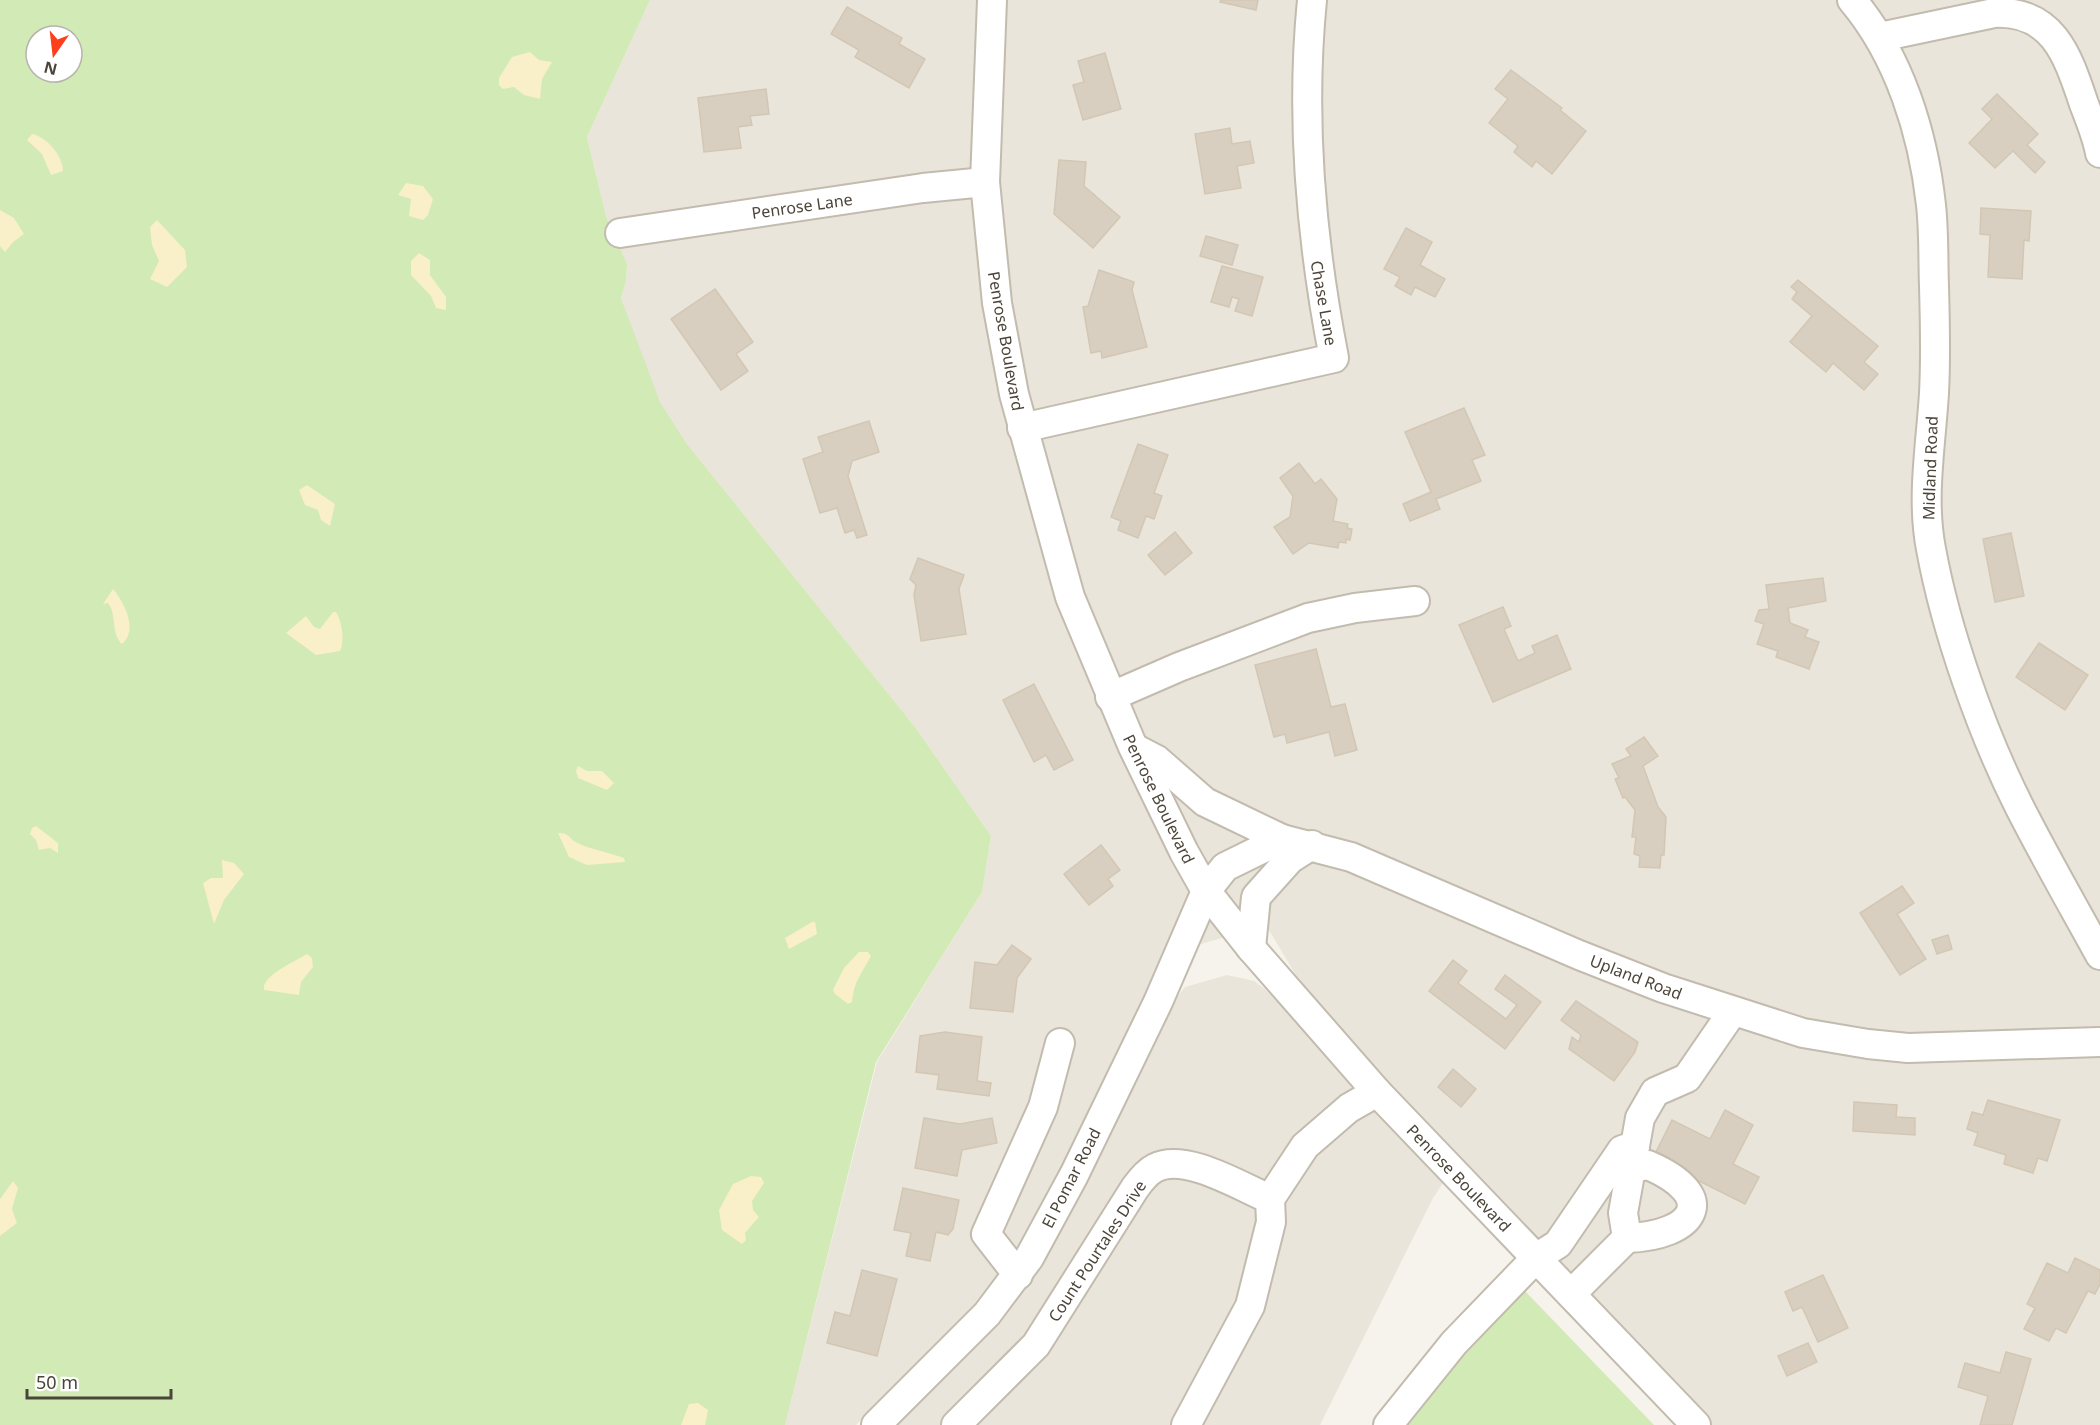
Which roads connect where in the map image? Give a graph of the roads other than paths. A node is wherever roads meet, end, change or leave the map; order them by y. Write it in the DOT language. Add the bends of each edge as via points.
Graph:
graph roads {
  1 [pos="992,0"];
  2 [pos="1312,0"];
  3 [pos="1852,0"];
  4 [pos="1880,37"];
  5 [pos="2100,153"];
  6 [pos="985,182"];
  7 [pos="620,233"];
  8 [pos="1022,428"];
  9 [pos="1415,601"];
  10 [pos="1110,697"];
  11 [pos="1133,747"];
  12 [pos="1282,839"];
  13 [pos="1312,845"];
  14 [pos="1206,891"];
  15 [pos="1251,948"];
  16 [pos="2100,955"];
  17 [pos="1733,1011"];
  18 [pos="2100,1042"];
  19 [pos="1060,1043"];
  20 [pos="1377,1092"];
  21 [pos="1634,1157"];
  22 [pos="1270,1199"];
  23 [pos="1627,1238"];
  24 [pos="1536,1257"];
  25 [pos="1017,1275"];
  26 [pos="1571,1294"];
  27 [pos="876,1425"];
  28 [pos="956,1425"];
  29 [pos="1186,1425"];
  30 [pos="1388,1425"];
  31 [pos="1696,1425"];
  1 -- 6 [label="street, Penrose Boulevard"];
  2 -- 8 [label="street, Chase Lane" via="1307,69 1311,203 1334,358"];
  3 -- 4 [label="street, Midland Road"];
  4 -- 5 [label="street" via="1994,14 2014,12 2034,20 2063,49"];
  4 -- 16 [label="street, Midland Road" via="1895,67 1916,130 1931,203 1936,360 1926,507 1937,578 1983,723 2019,807"];
  6 -- 7 [label="street, Penrose Lane"];
  6 -- 8 [label="street, Penrose Boulevard" via="997,303"];
  8 -- 10 [label="street, Penrose Boulevard" via="1070,597"];
  9 -- 10 [label="street" via="1308,618 1179,666"];
  10 -- 11 [label="street, Penrose Boulevard"];
  11 -- 12 [label="street, Upland Road" via="1157,760 1205,802"];
  11 -- 14 [label="street, Penrose Boulevard"];
  12 -- 13 [label="street, Upland Road"];
  12 -- 14 [label="street" via="1225,867"];
  13 -- 15 [label="street" via="1290,859 1256,897"];
  13 -- 17 [label="street, Upland Road" via="1351,857 1579,956"];
  14 -- 15 [label="street, Penrose Boulevard"];
  14 -- 25 [label="street, El Pomar Road" via="1158,1002 1074,1175"];
  15 -- 20 [label="street, Penrose Boulevard"];
  17 -- 18 [label="street, Upland Road" via="1803,1033 1888,1046"];
  17 -- 21 [label="street" via="1686,1078 1655,1092 1640,1118"];
  19 -- 25 [label="street" via="1043,1107 986,1234"];
  20 -- 22 [label="street" via="1349,1108 1305,1146"];
  20 -- 24 [label="street, Penrose Boulevard"];
  21 -- 23 [label="street" via="1623,1213"];
  21 -- 23 [label="street" via="1677,1180 1689,1193 1692,1207 1684,1223 1673,1230"];
  21 -- 24 [label="street" via="1622,1150 1558,1244"];
  22 -- 28 [label="street, Count Pourtales Drive" via="1189,1164 1155,1168 1135,1188 1036,1346"];
  22 -- 29 [label="street" via="1271,1222 1250,1306"];
  23 -- 26 [label="street"];
  24 -- 26 [label="street, Penrose Boulevard"];
  24 -- 30 [label="street" via="1454,1343"];
  25 -- 27 [label="street, El Pomar Road" via="987,1314"];
  26 -- 31 [label="street, Penrose Boulevard"];
}
